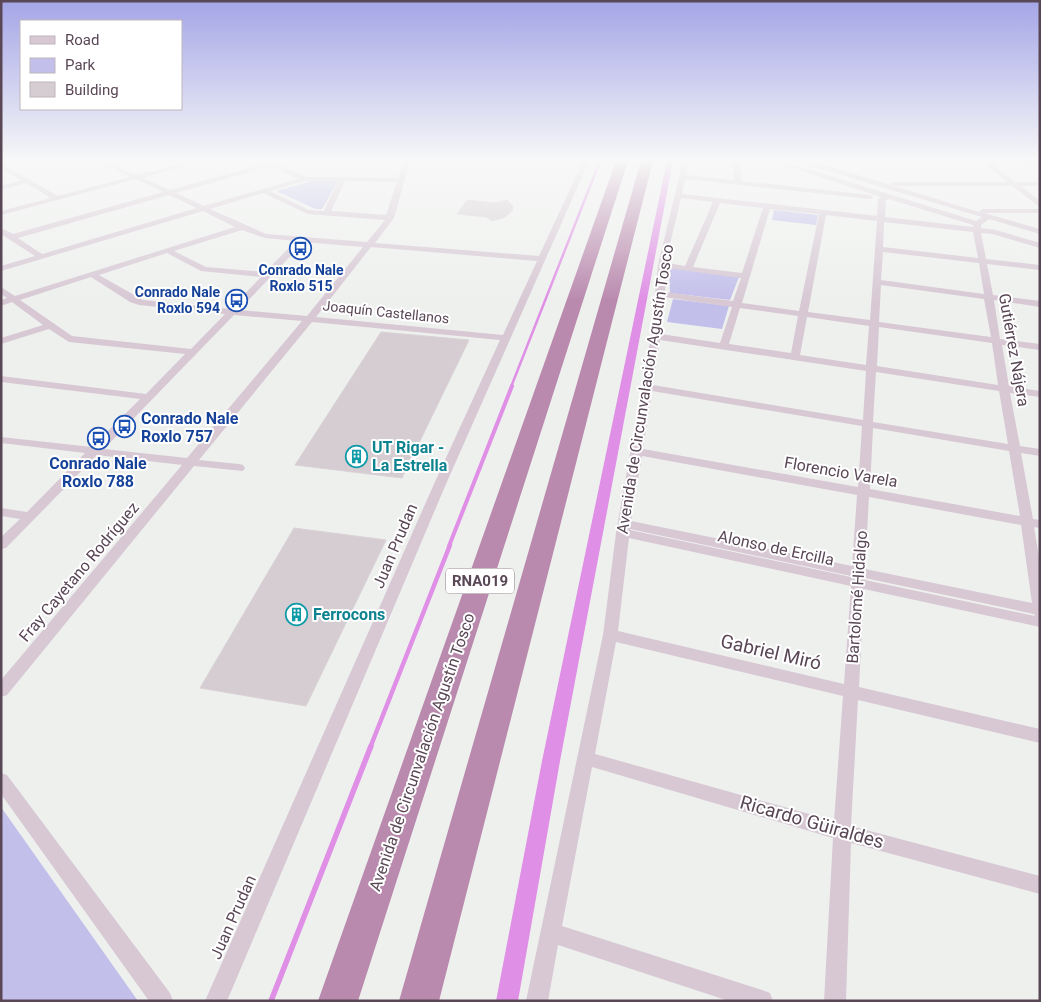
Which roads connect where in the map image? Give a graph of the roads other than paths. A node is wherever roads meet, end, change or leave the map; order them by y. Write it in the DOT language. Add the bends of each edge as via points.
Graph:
graph roads {
  1 [pos="767,207"];
  2 [pos="21,208"];
  3 [pos="116,208"];
  4 [pos="207,208"];
  5 [pos="298,208"];
  6 [pos="329,208"];
  7 [pos="393,208"];
  8 [pos="565,208"];
  9 [pos="606,208"];
  10 [pos="634,208"];
  11 [pos="675,208"];
  12 [pos="714,208"];
  13 [pos="774,208"];
  14 [pos="882,208"];
  15 [pos="921,208"];
  16 [pos="940,208"];
  17 [pos="203,209"];
  18 [pos="1040,211"];
  19 [pos="1,213"];
  20 [pos="824,213"];
  21 [pos="326,214"];
  22 [pos="390,218"];
  23 [pos="880,220"];
  24 [pos="976,222"];
  25 [pos="242,227"];
  26 [pos="1,230"];
  27 [pos="1040,232"];
  28 [pos="12,237"];
  29 [pos="302,239"];
  30 [pos="369,245"];
  31 [pos="1040,246"];
  32 [pos="878,248"];
  33 [pos="166,250"];
  34 [pos="41,257"];
  35 [pos="541,259"];
  36 [pos="982,261"];
  37 [pos="662,265"];
  38 [pos="688,268"];
  39 [pos="1040,268"];
  40 [pos="1,269"];
  41 [pos="90,274"];
  42 [pos="267,275"];
  43 [pos="746,276"];
  44 [pos="876,282"];
  45 [pos="1,290"];
  46 [pos="660,294"];
  47 [pos="988,297"];
  48 [pos="14,299"];
  49 [pos="1,302"];
  50 [pos="737,303"];
  51 [pos="1040,304"];
  52 [pos="233,311"];
  53 [pos="804,313"];
  54 [pos="310,318"];
  55 [pos="875,324"];
  56 [pos="49,326"];
  57 [pos="656,336"];
  58 [pos="506,338"];
  59 [pos="1,341"];
  60 [pos="997,341"];
  61 [pos="724,346"];
  62 [pos="1040,347"];
  63 [pos="193,352"];
  64 [pos="795,357"];
  65 [pos="872,369"];
  66 [pos="1,379"];
  67 [pos="647,387"];
  68 [pos="1004,389"];
  69 [pos="1040,394"];
  70 [pos="147,397"];
  71 [pos="868,424"];
  72 [pos="1,440"];
  73 [pos="1015,449"];
  74 [pos="95,451"];
  75 [pos="636,451"];
  76 [pos="1040,453"];
  77 [pos="191,462"];
  78 [pos="239,468"];
  79 [pos="863,492"];
  80 [pos="1,512"];
  81 [pos="30,516"];
  82 [pos="1027,521"];
  83 [pos="1040,524"];
  84 [pos="624,529"];
  85 [pos="1,546"];
  86 [pos="859,578"];
  87 [pos="1040,610"];
  88 [pos="1040,622"];
  89 [pos="610,635"];
  90 [pos="1,691"];
  91 [pos="850,691"];
  92 [pos="1040,736"];
  93 [pos="584,758"];
  94 [pos="1,780"];
  95 [pos="842,832"];
  96 [pos="1040,885"];
  97 [pos="550,932"];
  98 [pos="162,1001"];
  99 [pos="216,1001"];
  100 [pos="338,1001"];
  101 [pos="420,1001"];
  102 [pos="537,1001"];
  103 [pos="762,1001"];
  104 [pos="834,1001"];
  1 -- 43 [label="street"];
  2 -- 19 [label="street"];
  3 -- 28 [label="street"];
  4 -- 17 [label="street"];
  5 -- 21 [label="street"];
  6 -- 21 [label="street"];
  7 -- 22 [label="street, Fray Cayetano Rodríguez"];
  8 -- 35 [label="street, Juan Prudan"];
  9 -- 100 [label="highway, Avenida de Circunvalación Agustín Tosco / RNA019"];
  10 -- 101 [label="highway, RNA019"];
  11 -- 37 [label="street, Avenida de Circunvalación Agustín Tosco"];
  12 -- 38 [label="street"];
  13 -- 20 [label="street"];
  14 -- 23 [label="street, Bartolomé Hidalgo"];
  15 -- 24 [label="street"];
  16 -- 24 [label="street"];
  17 -- 25 [label="street"];
  17 -- 34 [label="street"];
  18 -- 24 [label="street" via="986,211"];
  20 -- 23 [label="street"];
  20 -- 53 [label="street"];
  21 -- 22 [label="street"];
  22 -- 30 [label="street, Fray Cayetano Rodríguez"];
  23 -- 24 [label="street"];
  23 -- 32 [label="street, Bartolomé Hidalgo"];
  24 -- 27 [label="street" via="988,217"];
  24 -- 31 [label="street" via="1000,234"];
  24 -- 36 [label="street, Gutiérrez Nájera"];
  25 -- 29 [label="street" via="265,236"];
  25 -- 33 [label="street"];
  26 -- 28 [label="street"];
  28 -- 34 [label="street"];
  29 -- 30 [label="street"];
  29 -- 42 [label="street"];
  30 -- 35 [label="street"];
  30 -- 54 [label="street, Fray Cayetano Rodríguez"];
  32 -- 36 [label="street"];
  32 -- 44 [label="street, Bartolomé Hidalgo"];
  33 -- 41 [label="street"];
  33 -- 42 [label="street" via="204,269"];
  34 -- 40 [label="street"];
  35 -- 58 [label="street, Juan Prudan"];
  36 -- 39 [label="street"];
  36 -- 47 [label="street, Gutiérrez Nájera"];
  37 -- 38 [label="street"];
  37 -- 46 [label="street, Avenida de Circunvalación Agustín Tosco"];
  38 -- 43 [label="street"];
  41 -- 48 [label="street"];
  41 -- 52 [label="street, Joaquín Castellanos" via="136,302"];
  42 -- 52 [label="street"];
  43 -- 50 [label="street"];
  44 -- 47 [label="street"];
  44 -- 55 [label="street, Bartolomé Hidalgo"];
  45 -- 48 [label="street"];
  46 -- 50 [label="street"];
  46 -- 57 [label="street, Avenida de Circunvalación Agustín Tosco"];
  47 -- 51 [label="street"];
  47 -- 60 [label="street, Gutiérrez Nájera"];
  48 -- 49 [label="street"];
  48 -- 56 [label="street"];
  50 -- 53 [label="street"];
  50 -- 61 [label="street"];
  52 -- 54 [label="street, Joaquín Castellanos"];
  52 -- 63 [label="street"];
  53 -- 55 [label="street"];
  53 -- 64 [label="street"];
  54 -- 58 [label="street, Joaquín Castellanos"];
  54 -- 77 [label="street, Fray Cayetano Rodríguez"];
  55 -- 60 [label="street"];
  55 -- 65 [label="street, Bartolomé Hidalgo"];
  56 -- 59 [label="street"];
  56 -- 63 [label="street" via="65,338 74,340"];
  57 -- 61 [label="street"];
  57 -- 67 [label="street, Avenida de Circunvalación Agustín Tosco"];
  58 -- 99 [label="street, Juan Prudan"];
  60 -- 62 [label="street"];
  60 -- 68 [label="street, Gutiérrez Nájera"];
  61 -- 64 [label="street"];
  63 -- 70 [label="street"];
  64 -- 65 [label="street"];
  65 -- 68 [label="street"];
  65 -- 71 [label="street, Bartolomé Hidalgo"];
  66 -- 70 [label="street"];
  67 -- 71 [label="street"];
  67 -- 75 [label="street, Avenida de Circunvalación Agustín Tosco"];
  68 -- 69 [label="street"];
  68 -- 73 [label="street, Gutiérrez Nájera"];
  70 -- 74 [label="street"];
  71 -- 73 [label="street"];
  71 -- 79 [label="street, Bartolomé Hidalgo"];
  72 -- 74 [label="street"];
  73 -- 76 [label="street"];
  73 -- 82 [label="street, Gutiérrez Nájera"];
  74 -- 77 [label="street"];
  74 -- 81 [label="street"];
  75 -- 79 [label="street, Florencio Varela"];
  75 -- 84 [label="street, Avenida de Circunvalación Agustín Tosco"];
  77 -- 78 [label="street"];
  77 -- 90 [label="street, Fray Cayetano Rodríguez"];
  79 -- 82 [label="street, Florencio Varela"];
  79 -- 86 [label="street, Bartolomé Hidalgo"];
  80 -- 81 [label="street"];
  81 -- 85 [label="street"];
  82 -- 83 [label="street, Florencio Varela"];
  82 -- 87 [label="street, Gutiérrez Nájera"];
  84 -- 86 [label="street, Alonso de Ercilla"];
  84 -- 89 [label="street, Avenida de Circunvalación Agustín Tosco"];
  86 -- 87 [label="street, Alonso de Ercilla"];
  86 -- 88 [label="street, Alonso de Ercilla"];
  86 -- 91 [label="street, Bartolomé Hidalgo"];
  89 -- 91 [label="street, Gabriel Miró"];
  89 -- 93 [label="street, Avenida de Circunvalación Agustín Tosco"];
  91 -- 92 [label="street, Gabriel Miró"];
  91 -- 95 [label="street, Bartolomé Hidalgo"];
  93 -- 95 [label="street, Ricardo Güiraldes"];
  93 -- 97 [label="street, Avenida de Circunvalación Agustín Tosco"];
  94 -- 98 [label="street"];
  95 -- 96 [label="street, Ricardo Güiraldes"];
  95 -- 104 [label="street, Bartolomé Hidalgo"];
  97 -- 102 [label="street, Avenida de Circunvalación Agustín Tosco"];
  97 -- 103 [label="street"];
}
